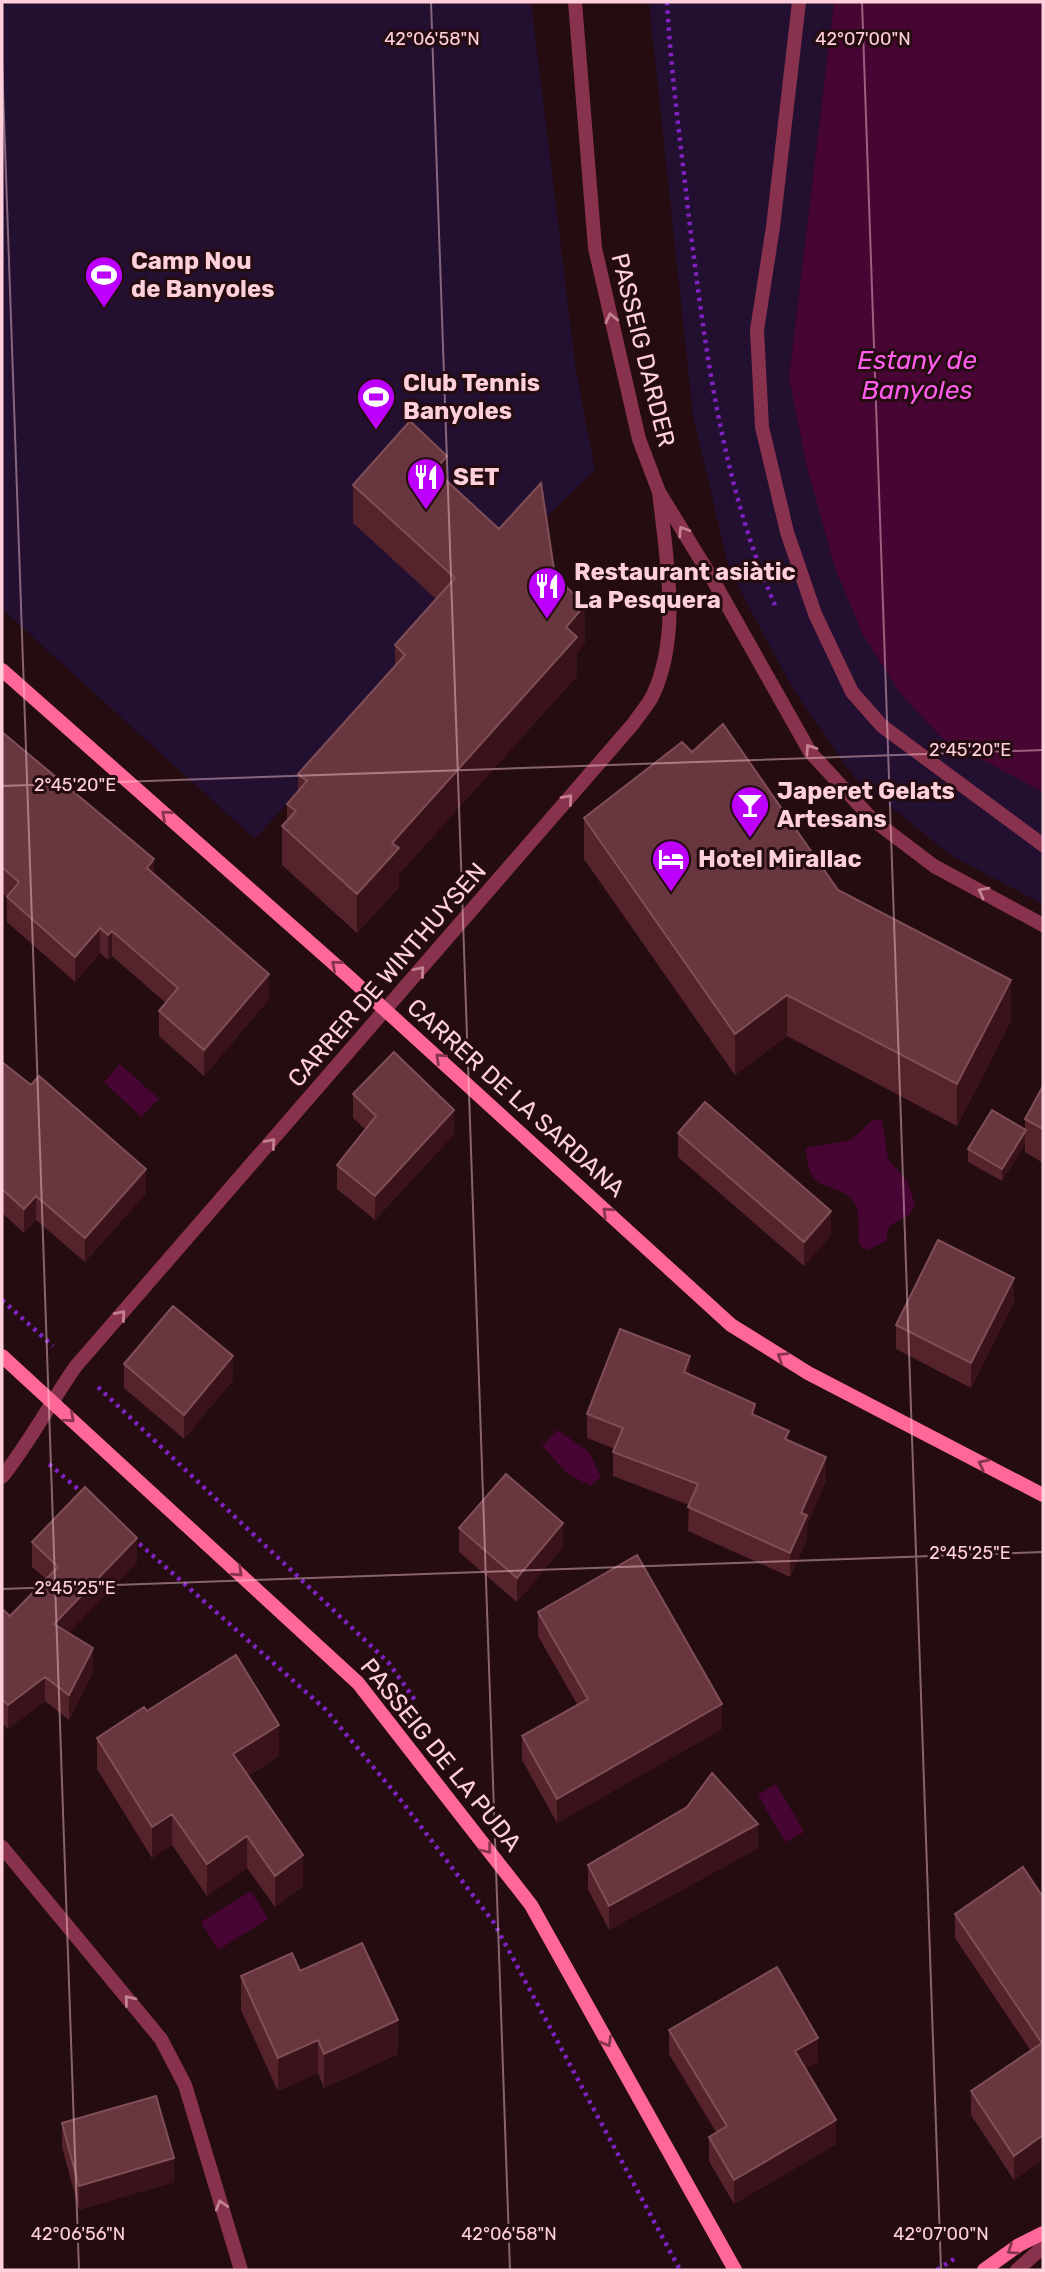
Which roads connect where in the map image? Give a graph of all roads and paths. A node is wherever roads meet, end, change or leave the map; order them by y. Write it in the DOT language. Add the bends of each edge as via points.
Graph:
graph roads {
  1 [pos="575,2"];
  2 [pos="799,2"];
  3 [pos="659,492"];
  4 [pos="2,670"];
  5 [pos="1043,845"];
  6 [pos="1043,925"];
  7 [pos="387,1011"];
  8 [pos="2,1300"];
  9 [pos="2,1356"];
  10 [pos="76,1366"];
  11 [pos="51,1401"];
  12 [pos="28,1445"];
  13 [pos="2,1477"];
  14 [pos="1043,1495"];
  15 [pos="94,1503"];
  16 [pos="124,1530"];
  17 [pos="2,1847"];
  18 [pos="1043,2234"];
  19 [pos="1043,2246"];
  20 [pos="241,2270"];
  21 [pos="680,2270"];
  22 [pos="735,2270"];
  23 [pos="984,2270"];
  24 [pos="1017,2270"];
  3 -- 1 [label="street, PASSEIG DARDER, one-way" via="639,439 595,248"];
  2 -- 5 [label="street" via="757,330 762,427 787,532 815,614 852,692 881,726"];
  6 -- 3 [label="street, PASSEIG DARDER, one-way" via="934,866 872,819 810,752"];
  7 -- 3 [label="street, CARRER DE WINTHUYSEN, one-way" via="652,697 669,617"];
  7 -- 4 [label="main road, CARRER DE LA SARDANA, one-way"];
  10 -- 7 [label="street, CARRER DE WINTHUYSEN, one-way"];
  14 -- 7 [label="main road, CARRER DE LA SARDANA, one-way" via="808,1373 731,1325"];
  8 -- 10 [label="path"];
  9 -- 11 [label="main road, PASSEIG DE LA PUDA"];
  10 -- 11 [label="street, CARRER DE WINTHUYSEN"];
  11 -- 12 [label="street, CARRER DE WINTHUYSEN"];
  11 -- 22 [label="main road, PASSEIG DE LA PUDA, one-way" via="358,1683 531,1905"];
  12 -- 13 [label="street, CARRER DE WINTHUYSEN"];
  12 -- 15 [label="path"];
  16 -- 21 [label="path" via="325,1709 486,1913"];
  20 -- 17 [label="street, one-way" via="185,2085 161,2039"];
  18 -- 23 [label="main road, one-way"];
  19 -- 24 [label="street"];
}
